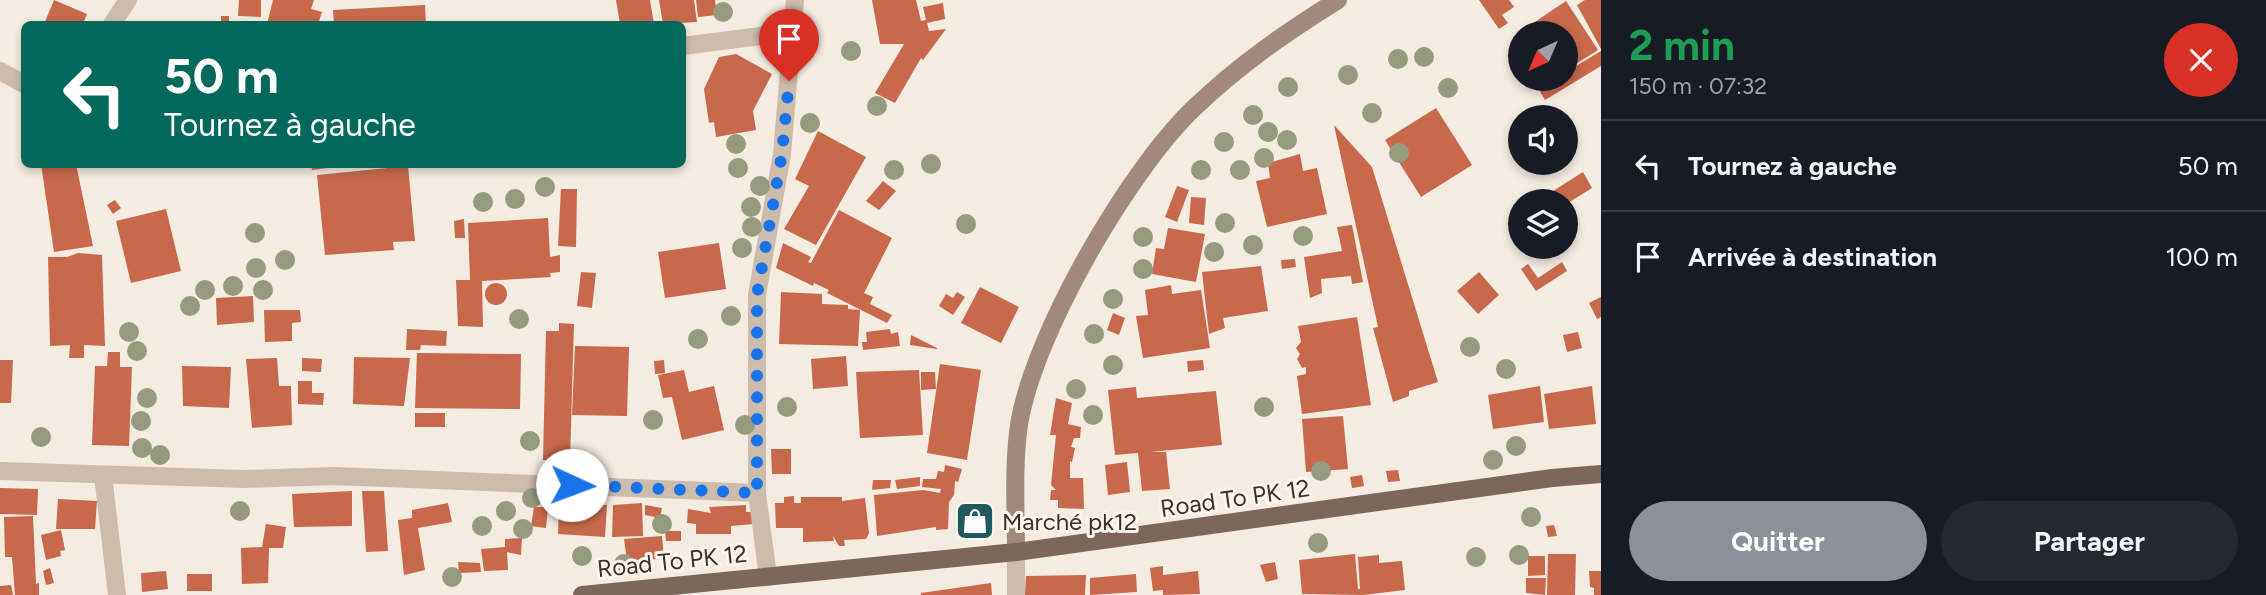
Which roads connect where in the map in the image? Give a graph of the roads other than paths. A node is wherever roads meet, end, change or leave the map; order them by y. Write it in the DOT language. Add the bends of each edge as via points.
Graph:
graph roads {
  1 [pos="128,0"];
  2 [pos="795,0"];
  3 [pos="1338,0"];
  4 [pos="114,21"];
  5 [pos="793,32"];
  6 [pos="686,45"];
  7 [pos="0,71"];
  8 [pos="21,82"];
  9 [pos="0,471"];
  10 [pos="1601,474"];
  11 [pos="103,475"];
  12 [pos="757,493"];
  13 [pos="1016,552"];
  14 [pos="768,577"];
  15 [pos="117,595"];
  16 [pos="582,595"];
  17 [pos="1016,595"];
  1 -- 4 [label="street"];
  2 -- 5 [label="street"];
  3 -- 13 [label="main road" via="1260,50 1192,110 1136,180 1073,283 1040,354 1019,425"];
  5 -- 6 [label="street"];
  5 -- 12 [label="street" via="782,154 757,295"];
  7 -- 8 [label="street"];
  9 -- 11 [label="street"];
  10 -- 13 [label="main road, Road To PK 12"];
  11 -- 12 [label="street" via="244,479 335,475"];
  11 -- 15 [label="street"];
  12 -- 14 [label="street"];
  13 -- 14 [label="main road, Road To PK 12"];
  13 -- 17 [label="street"];
  14 -- 16 [label="main road, Road To PK 12"];
}
